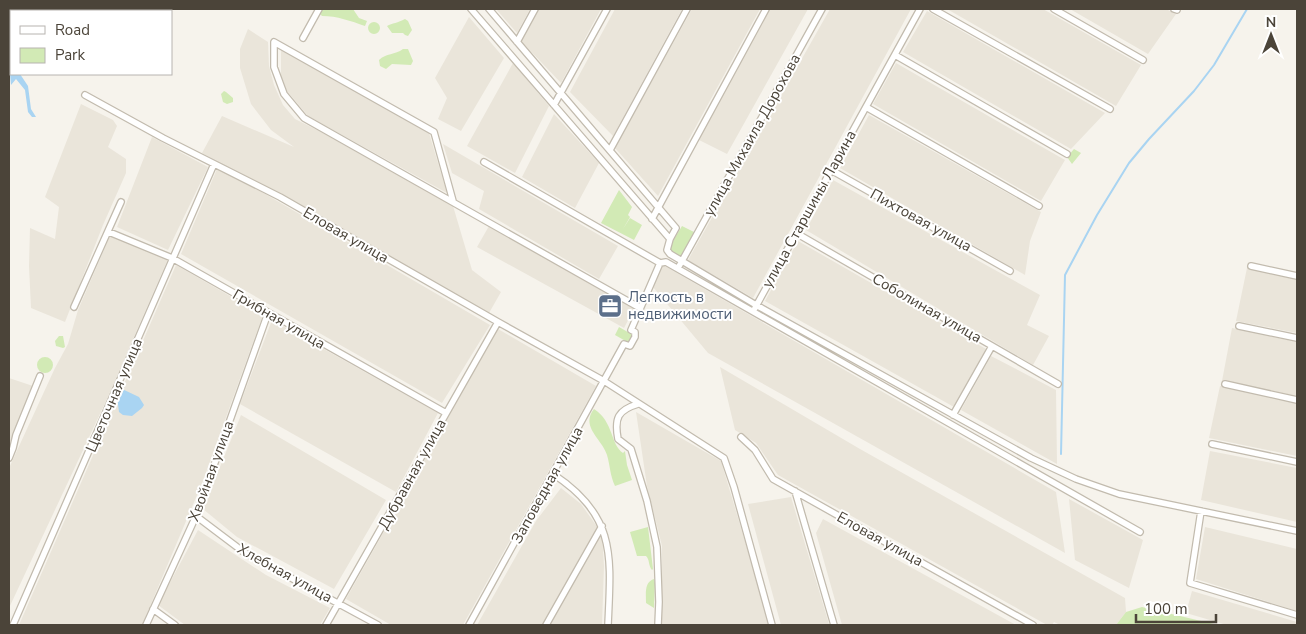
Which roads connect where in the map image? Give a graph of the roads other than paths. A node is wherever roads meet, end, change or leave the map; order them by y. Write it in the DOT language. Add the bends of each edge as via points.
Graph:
graph roads {
  1 [pos="319,9"];
  2 [pos="471,9"];
  3 [pos="489,9"];
  4 [pos="535,9"];
  5 [pos="607,9"];
  6 [pos="687,9"];
  7 [pos="766,9"];
  8 [pos="822,9"];
  9 [pos="920,9"];
  10 [pos="933,9"];
  11 [pos="1054,9"];
  12 [pos="303,38"];
  13 [pos="517,42"];
  14 [pos="895,55"];
  15 [pos="1143,60"];
  16 [pos="560,92"];
  17 [pos="85,95"];
  18 [pos="554,105"];
  19 [pos="866,107"];
  20 [pos="1110,109"];
  21 [pos="610,150"];
  22 [pos="1068,154"];
  23 [pos="484,162"];
  24 [pos="214,164"];
  25 [pos="831,170"];
  26 [pos="453,201"];
  27 [pos="122,202"];
  28 [pos="658,206"];
  29 [pos="1039,206"];
  30 [pos="652,219"];
  31 [pos="109,232"];
  32 [pos="796,233"];
  33 [pos="670,240"];
  34 [pos="172,258"];
  35 [pos="682,261"];
  36 [pos="660,263"];
  37 [pos="1251,266"];
  38 [pos="678,268"];
  39 [pos="1010,271"];
  40 [pos="1297,276"];
  41 [pos="756,305"];
  42 [pos="74,307"];
  43 [pos="640,308"];
  44 [pos="752,312"];
  45 [pos="268,314"];
  46 [pos="498,322"];
  47 [pos="1239,326"];
  48 [pos="1297,338"];
  49 [pos="992,346"];
  50 [pos="40,376"];
  51 [pos="604,381"];
  52 [pos="1058,384"];
  53 [pos="1225,384"];
  54 [pos="1297,400"];
  55 [pos="638,404"];
  56 [pos="446,413"];
  57 [pos="953,414"];
  58 [pos="741,437"];
  59 [pos="1212,444"];
  60 [pos="9,458"];
  61 [pos="1297,462"];
  62 [pos="1053,468"];
  63 [pos="552,474"];
  64 [pos="1047,479"];
  65 [pos="795,491"];
  66 [pos="1201,511"];
  67 [pos="196,516"];
  68 [pos="602,526"];
  69 [pos="1297,531"];
  70 [pos="1140,532"];
  71 [pos="339,603"];
  72 [pos="153,610"];
  73 [pos="1297,615"];
  74 [pos="13,625"];
  75 [pos="146,625"];
  76 [pos="175,625"];
  77 [pos="326,625"];
  78 [pos="378,625"];
  79 [pos="469,625"];
  80 [pos="546,625"];
  81 [pos="608,625"];
  82 [pos="658,625"];
  83 [pos="772,625"];
  84 [pos="834,625"];
  85 [pos="1033,625"];
  1 -- 12 [label="street"];
  2 -- 18 [label="street"];
  3 -- 13 [label="street"];
  4 -- 13 [label="street"];
  5 -- 16 [label="street"];
  6 -- 21 [label="street"];
  7 -- 28 [label="street"];
  8 -- 35 [label="street, улица Михаила Дорохова"];
  9 -- 14 [label="street, улица Старшины Ларина"];
  10 -- 20 [label="street"];
  11 -- 15 [label="street"];
  13 -- 16 [label="street"];
  14 -- 19 [label="street, улица Старшины Ларина"];
  14 -- 22 [label="street"];
  16 -- 18 [label="street"];
  16 -- 21 [label="street"];
  17 -- 24 [label="street, Еловая улица"];
  18 -- 30 [label="street"];
  19 -- 25 [label="street, улица Старшины Ларина"];
  19 -- 29 [label="street"];
  21 -- 28 [label="street"];
  23 -- 36 [label="street"];
  24 -- 34 [label="street, Цветочная улица"];
  24 -- 46 [label="street, Еловая улица" via="280,196"];
  25 -- 32 [label="street, улица Старшины Ларина"];
  25 -- 39 [label="street, Пихтовая улица"];
  26 -- 26 [label="street" via="304,118 284,94 274,67 274,42 434,132"];
  26 -- 43 [label="street"];
  27 -- 31 [label="street"];
  28 -- 30 [label="street"];
  28 -- 33 [label="street" via="676,228"];
  30 -- 33 [label="street"];
  31 -- 34 [label="street, Грибная улица"];
  31 -- 42 [label="street"];
  32 -- 41 [label="street, улица Старшины Ларина"];
  32 -- 49 [label="street, Соболиная улица"];
  33 -- 35 [label="street" via="670,254"];
  34 -- 45 [label="street, Грибная улица"];
  34 -- 74 [label="street, Цветочная улица"];
  35 -- 38 [label="street, улица Михаила Дорохова"];
  35 -- 41 [label="street"];
  36 -- 38 [label="street" via="666,262"];
  36 -- 43 [label="street"];
  37 -- 40 [label="street"];
  38 -- 44 [label="street"];
  41 -- 44 [label="street, улица Старшины Ларина"];
  41 -- 57 [label="street"];
  43 -- 51 [label="street, Заповедная улица" via="631,330 635,337 630,346 624,344"];
  44 -- 64 [label="street"];
  45 -- 56 [label="street, Грибная улица"];
  45 -- 67 [label="street, Хвойная улица"];
  46 -- 51 [label="street, Еловая улица"];
  46 -- 56 [label="street, Дубравная улица"];
  47 -- 48 [label="street"];
  49 -- 52 [label="street, Соболиная улица"];
  49 -- 57 [label="street"];
  50 -- 60 [label="street"];
  51 -- 55 [label="street, Еловая улица"];
  51 -- 63 [label="street, Заповедная улица"];
  53 -- 54 [label="street"];
  55 -- 82 [label="street" via="625,408 616,428 618,439 631,449 657,547"];
  55 -- 83 [label="street, Еловая улица" via="724,458"];
  56 -- 71 [label="street, Дубравная улица"];
  57 -- 62 [label="street"];
  58 -- 65 [label="street, Еловая улица" via="773,478"];
  59 -- 61 [label="street"];
  62 -- 64 [label="street"];
  62 -- 66 [label="street" via="1119,494"];
  63 -- 68 [label="street" via="582,497"];
  63 -- 79 [label="street, Заповедная улица"];
  64 -- 70 [label="street"];
  65 -- 84 [label="street"];
  65 -- 85 [label="street, Еловая улица"];
  66 -- 69 [label="street"];
  66 -- 73 [label="street" via="1190,583"];
  67 -- 71 [label="street, Хлебная улица" via="245,553"];
  67 -- 72 [label="street, Хвойная улица"];
  68 -- 80 [label="street"];
  68 -- 81 [label="street" via="609,560"];
  71 -- 77 [label="street, Дубравная улица"];
  71 -- 78 [label="street, Хлебная улица"];
  72 -- 75 [label="street, Хвойная улица"];
  72 -- 76 [label="street"];
}
